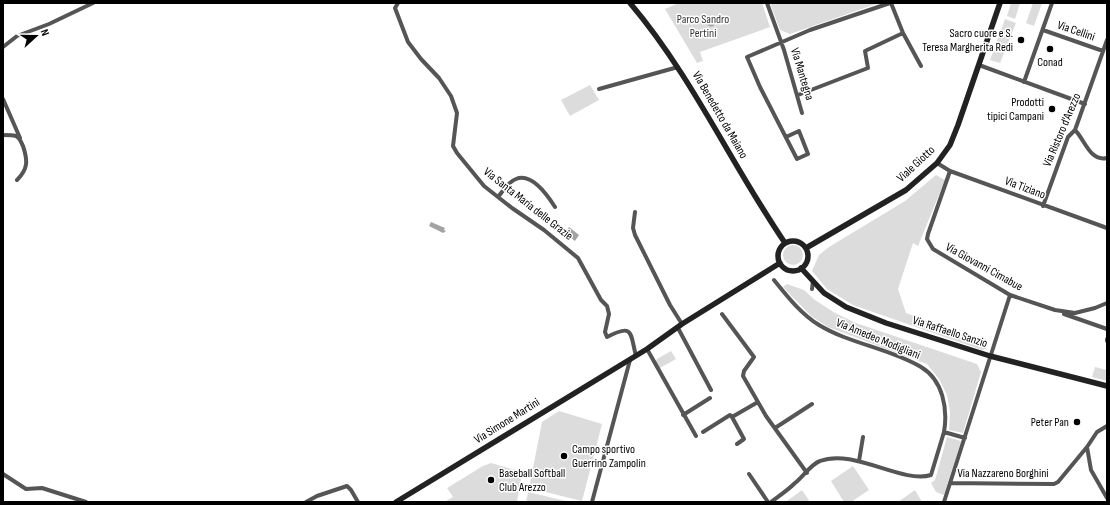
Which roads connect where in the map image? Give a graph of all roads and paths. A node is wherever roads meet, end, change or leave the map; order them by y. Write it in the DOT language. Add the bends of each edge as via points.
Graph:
graph roads {
  1 [pos="93,3"];
  2 [pos="398,3"];
  3 [pos="630,3"];
  4 [pos="767,3"];
  5 [pos="890,3"];
  6 [pos="1000,3"];
  7 [pos="1052,3"];
  8 [pos="1043,30"];
  9 [pos="903,33"];
  10 [pos="1107,40"];
  11 [pos="782,42"];
  12 [pos="3,46"];
  13 [pos="1103,51"];
  14 [pos="979,65"];
  15 [pos="920,66"];
  16 [pos="679,67"];
  17 [pos="1024,82"];
  18 [pos="599,89"];
  19 [pos="798,95"];
  20 [pos="3,99"];
  21 [pos="1085,104"];
  22 [pos="802,113"];
  23 [pos="1075,130"];
  24 [pos="3,135"];
  25 [pos="786,137"];
  26 [pos="20,139"];
  27 [pos="1107,158"];
  28 [pos="938,163"];
  29 [pos="950,171"];
  30 [pos="17,180"];
  31 [pos="498,197"];
  32 [pos="1043,206"];
  33 [pos="555,207"];
  34 [pos="635,212"];
  35 [pos="1107,228"];
  36 [pos="785,243"];
  37 [pos="806,248"];
  38 [pos="780,263"];
  39 [pos="801,268"];
  40 [pos="774,280"];
  41 [pos="813,281"];
  42 [pos="812,289"];
  43 [pos="1010,295"];
  44 [pos="1107,303"];
  45 [pos="1055,310"];
  46 [pos="722,314"];
  47 [pos="680,326"];
  48 [pos="1107,329"];
  49 [pos="647,349"];
  50 [pos="636,356"];
  51 [pos="990,356"];
  52 [pos="630,359"];
  53 [pos="1107,386"];
  54 [pos="711,390"];
  55 [pos="710,398"];
  56 [pos="758,402"];
  57 [pos="812,404"];
  58 [pos="683,415"];
  59 [pos="732,417"];
  60 [pos="1107,426"];
  61 [pos="775,428"];
  62 [pos="703,432"];
  63 [pos="944,432"];
  64 [pos="696,436"];
  65 [pos="863,437"];
  66 [pos="965,438"];
  67 [pos="737,444"];
  68 [pos="1087,447"];
  69 [pos="859,461"];
  70 [pos="806,473"];
  71 [pos="3,474"];
  72 [pos="749,474"];
  73 [pos="950,483"];
  74 [pos="1107,498"];
  75 [pos="86,502"];
  76 [pos="306,502"];
  77 [pos="358,502"];
  78 [pos="396,502"];
  79 [pos="592,502"];
  80 [pos="768,502"];
  81 [pos="771,502"];
  82 [pos="944,502"];
  1 -- 12 [label="street" via="50,24 16,36"];
  2 -- 31 [label="street, Via Santa Maria delle Grazie" via="395,8 408,42 439,78 456,107 453,146 469,170"];
  3 -- 16 [label="street, Via Benedetto da Maiano"];
  4 -- 11 [label="street, Via Mantegna"];
  5 -- 9 [label="street"];
  5 -- 11 [label="street"];
  6 -- 14 [label="street, Viale Giotto"];
  7 -- 8 [label="street"];
  8 -- 13 [label="street, Via Cellini"];
  8 -- 17 [label="street"];
  9 -- 15 [label="street"];
  9 -- 19 [label="street" via="865,51 868,68"];
  10 -- 13 [label="street, Via Ristoro d'Arezzo"];
  11 -- 19 [label="street, Via Mantegna"];
  11 -- 25 [label="street" via="747,57"];
  13 -- 21 [label="street, Via Ristoro d'Arezzo"];
  14 -- 17 [label="street"];
  14 -- 28 [label="street, Viale Giotto" via="950,145"];
  16 -- 18 [label="street"];
  16 -- 36 [label="street, Via Benedetto da Maiano"];
  17 -- 21 [label="street"];
  19 -- 22 [label="street, Via Mantegna"];
  20 -- 26 [label="street"];
  21 -- 23 [label="street, Via Ristoro d'Arezzo"];
  23 -- 27 [label="street" via="1091,154 1098,159"];
  23 -- 32 [label="street, Via Ristoro d'Arezzo" via="1068,137"];
  24 -- 26 [label="street" via="16,136"];
  25 -- 25 [label="street" via="797,159 808,154 799,131"];
  26 -- 30 [label="street" via="28,162"];
  28 -- 29 [label="street, Via Tiziano"];
  28 -- 37 [label="street, Viale Giotto" via="906,190"];
  29 -- 32 [label="street, Via Tiziano"];
  29 -- 43 [label="street, Via Giovanni Cimabue" via="928,234 929,244 933,250"];
  31 -- 33 [label="street" via="516,178 525,178 544,192"];
  31 -- 50 [label="street, Via Santa Maria delle Grazie" via="578,258 601,300 607,306 607,337 621,329 628,331 632,335"];
  32 -- 35 [label="street, Via Tiziano"];
  34 -- 47 [label="street" via="635,235"];
  36 -- 37 [label="street" via="797,241"];
  36 -- 38 [label="street" via="778,254"];
  37 -- 39 [label="street" via="808,257"];
  38 -- 39 [label="street" via="787,269"];
  38 -- 47 [label="street"];
  39 -- 41 [label="street, Via Raffaello Sanzio"];
  40 -- 63 [label="street, Via Amedeo Modigliani" via="802,312 820,326 922,367 935,381 942,394 946,407"];
  41 -- 42 [label="street"];
  41 -- 51 [label="street, Via Raffaello Sanzio" via="824,293 846,307 886,323"];
  43 -- 45 [label="street, Via Giovanni Cimabue"];
  43 -- 51 [label="street"];
  44 -- 45 [label="street, Via Giovanni Cimabue" via="1075,313"];
  45 -- 48 [label="street"];
  46 -- 56 [label="street" via="754,357 743,376"];
  47 -- 49 [label="street"];
  47 -- 54 [label="street"];
  49 -- 50 [label="street"];
  49 -- 58 [label="street"];
  50 -- 52 [label="street"];
  51 -- 53 [label="street, Via Raffaello Sanzio"];
  51 -- 66 [label="street"];
  52 -- 78 [label="street, Via Simone Martini"];
  52 -- 79 [label="street"];
  55 -- 58 [label="street"];
  56 -- 59 [label="street"];
  56 -- 61 [label="street"];
  57 -- 61 [label="street"];
  58 -- 64 [label="street"];
  59 -- 62 [label="street" via="730,415"];
  59 -- 67 [label="street" via="744,439"];
  60 -- 68 [label="street, Via Nazzareno Borghini" via="1097,432"];
  61 -- 70 [label="street"];
  63 -- 66 [label="street"];
  63 -- 69 [label="street, Via Amedeo Modigliani" via="931,475 917,476"];
  65 -- 69 [label="street"];
  66 -- 73 [label="street"];
  68 -- 73 [label="street, Via Nazzareno Borghini" via="1058,482"];
  68 -- 74 [label="street" via="1091,470"];
  69 -- 70 [label="street" via="841,458 820,461"];
  70 -- 81 [label="street"];
  71 -- 75 [label="street" via="26,489 42,488"];
  72 -- 80 [label="street"];
  73 -- 82 [label="street"];
  76 -- 77 [label="street" via="347,486"];
}
